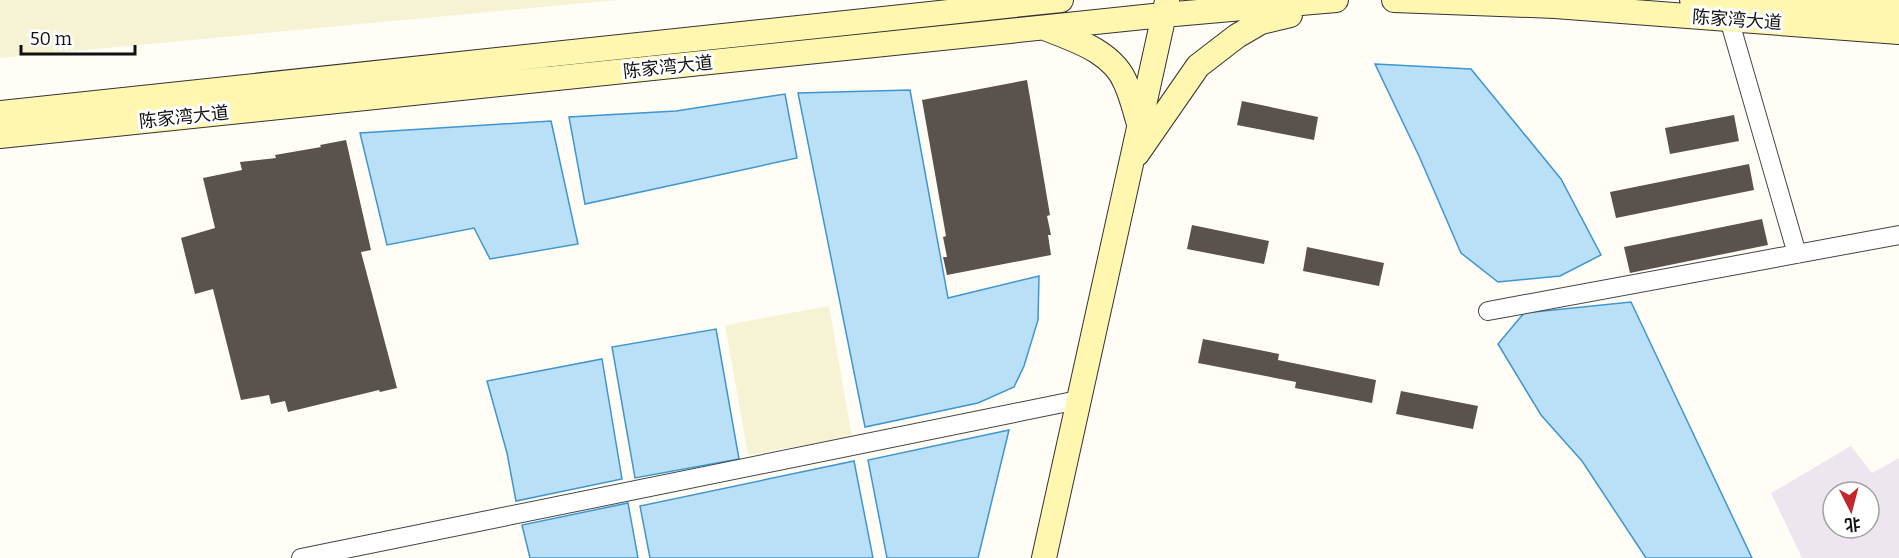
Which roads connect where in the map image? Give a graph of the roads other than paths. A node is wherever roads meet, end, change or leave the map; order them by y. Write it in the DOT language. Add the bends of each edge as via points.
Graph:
graph roads {
  1 [pos="1059,0"];
  2 [pos="1335,0"];
  3 [pos="1347,0"];
  4 [pos="1394,0"];
  5 [pos="1689,0"];
  6 [pos="1165,8"];
  7 [pos="1899,12"];
  8 [pos="1729,19"];
  9 [pos="1044,28"];
  10 [pos="1899,32"];
  11 [pos="0,113"];
  12 [pos="1139,125"];
  13 [pos="0,136"];
  14 [pos="1131,164"];
  15 [pos="1899,235"];
  16 [pos="1797,254"];
  17 [pos="1488,311"];
  18 [pos="1078,400"];
  19 [pos="301,558"];
  20 [pos="1044,558"];
  1 -- 11 [label="main road, 陈家湾大道"];
  2 -- 6 [label="main road, 陈家湾大道"];
  3 -- 14 [label="main road" via="1261,22 1198,66"];
  4 -- 8 [label="main road, 陈家湾大道" via="1555,6"];
  5 -- 7 [label="main road, 陈家湾大道"];
  6 -- 9 [label="main road, 陈家湾大道"];
  6 -- 12 [label="main road"];
  8 -- 10 [label="main road, 陈家湾大道"];
  8 -- 16 [label="street"];
  9 -- 12 [label="main road" via="1088,45 1110,62 1126,81"];
  9 -- 13 [label="main road, 陈家湾大道"];
  12 -- 14 [label="main road"];
  14 -- 18 [label="main road"];
  15 -- 16 [label="street"];
  16 -- 17 [label="street"];
  18 -- 19 [label="street"];
  18 -- 20 [label="main road"];
}
